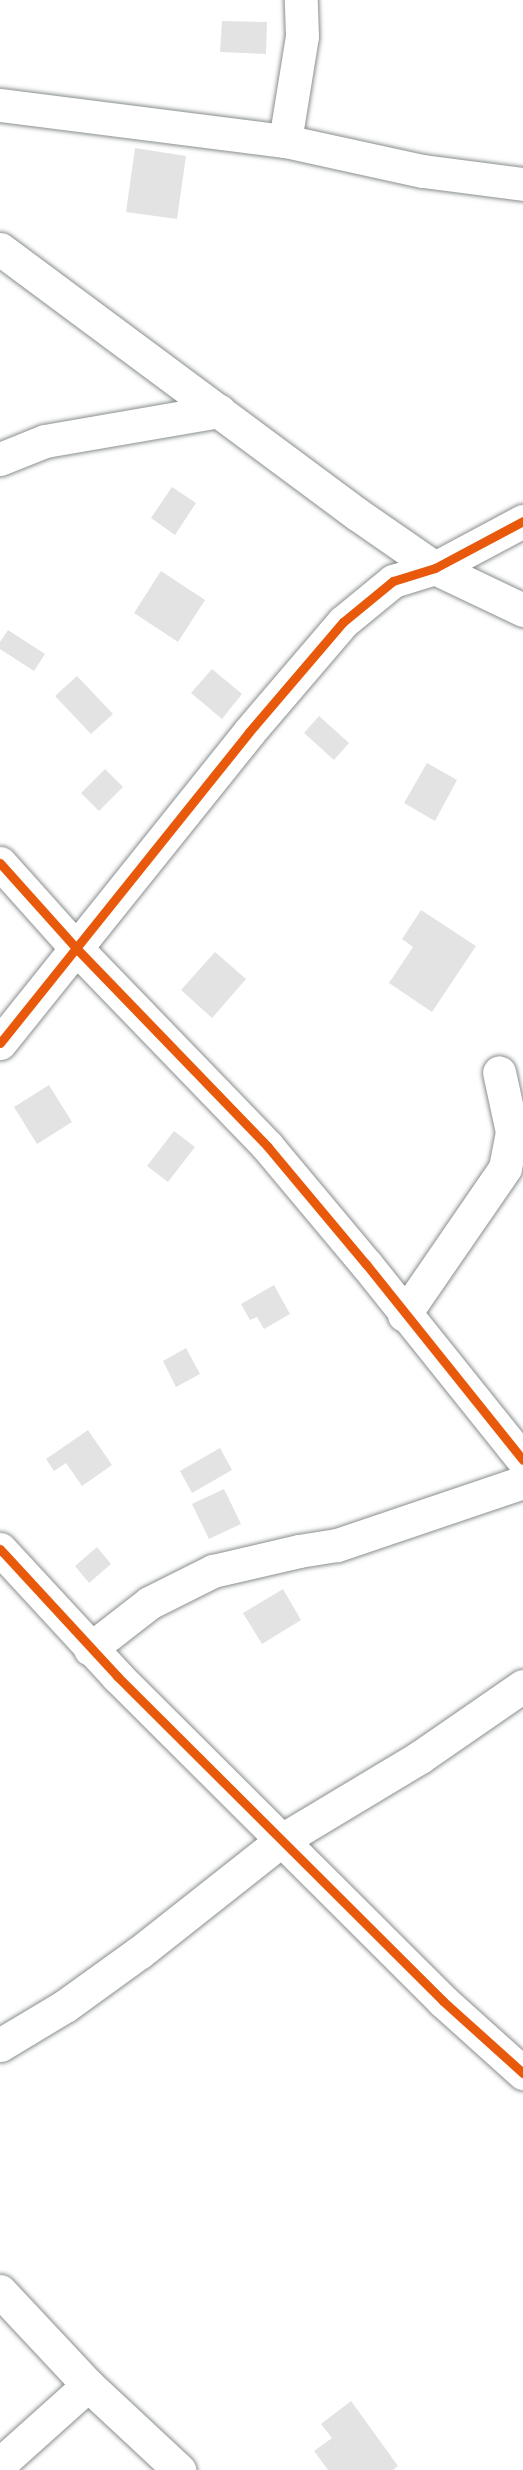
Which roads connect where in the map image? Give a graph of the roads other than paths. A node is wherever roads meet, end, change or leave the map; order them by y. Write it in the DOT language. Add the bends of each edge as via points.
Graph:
graph roads {
  1 [pos="301,0"];
  2 [pos="0,105"];
  3 [pos="285,141"];
  4 [pos="523,184"];
  5 [pos="0,249"];
  6 [pos="219,411"];
  7 [pos="0,459"];
  8 [pos="523,521"];
  9 [pos="435,568"];
  10 [pos="523,610"];
  11 [pos="0,863"];
  12 [pos="77,949"];
  13 [pos="0,1043"];
  14 [pos="499,1072"];
  15 [pos="404,1315"];
  16 [pos="523,1460"];
  17 [pos="523,1482"];
  18 [pos="0,1549"];
  19 [pos="90,1649"];
  20 [pos="523,1686"];
  21 [pos="282,1840"];
  22 [pos="0,2044"];
  23 [pos="523,2073"];
  24 [pos="0,2291"];
  25 [pos="88,2385"];
  26 [pos="0,2464"];
  27 [pos="179,2470"];
  1 -- 3 [label="street" via="302,36"];
  2 -- 3 [label="street"];
  3 -- 4 [label="street" via="423,171"];
  5 -- 6 [label="street"];
  6 -- 7 [label="street" via="45,441"];
  6 -- 9 [label="street"];
  8 -- 9 [label="street"];
  9 -- 10 [label="street"];
  9 -- 12 [label="street" via="393,581 343,622 249,732"];
  11 -- 12 [label="street"];
  12 -- 13 [label="street"];
  12 -- 15 [label="street" via="268,1147"];
  14 -- 15 [label="street" via="512,1132 505,1168"];
  15 -- 16 [label="street"];
  17 -- 19 [label="street" via="337,1545 213,1571 149,1604"];
  18 -- 19 [label="street"];
  19 -- 21 [label="street"];
  20 -- 21 [label="street" via="420,1758"];
  21 -- 22 [label="street" via="65,2006"];
  21 -- 23 [label="street" via="443,2001"];
  24 -- 25 [label="street"];
  25 -- 26 [label="street"];
  25 -- 27 [label="street"];
}
